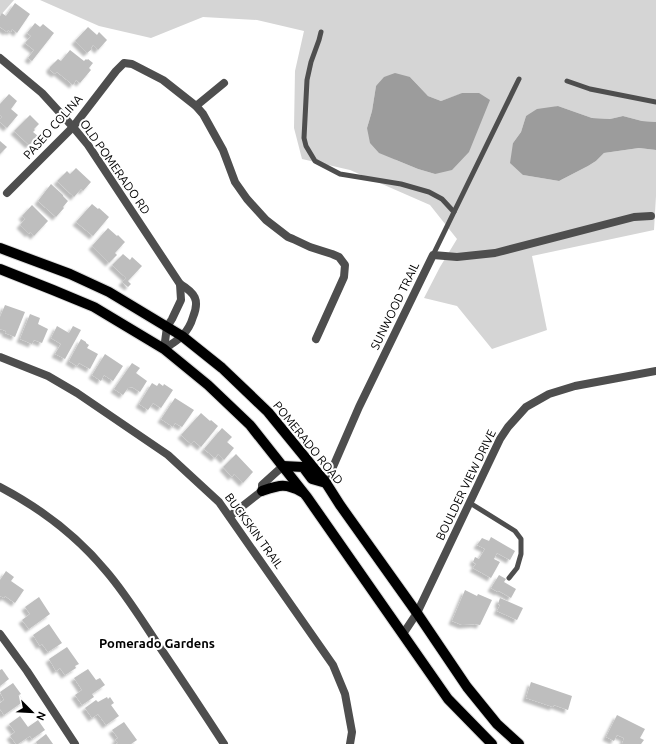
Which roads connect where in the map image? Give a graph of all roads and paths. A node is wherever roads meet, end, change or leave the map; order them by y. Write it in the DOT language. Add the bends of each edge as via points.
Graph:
graph roads {
  1 [pos="321,32"];
  2 [pos="0,58"];
  3 [pos="519,79"];
  4 [pos="567,81"];
  5 [pos="224,83"];
  6 [pos="656,102"];
  7 [pos="196,106"];
  8 [pos="73,127"];
  9 [pos="7,193"];
  10 [pos="454,212"];
  11 [pos="651,216"];
  12 [pos="0,248"];
  13 [pos="433,255"];
  14 [pos="0,269"];
  15 [pos="180,284"];
  16 [pos="167,327"];
  17 [pos="182,336"];
  18 [pos="316,339"];
  19 [pos="164,349"];
  20 [pos="0,357"];
  21 [pos="656,371"];
  22 [pos="283,466"];
  23 [pos="326,484"];
  24 [pos="0,487"];
  25 [pos="262,491"];
  26 [pos="304,493"];
  27 [pos="470,503"];
  28 [pos="230,516"];
  29 [pos="509,578"];
  30 [pos="417,613"];
  31 [pos="0,634"];
  32 [pos="403,634"];
  33 [pos="75,744"];
  34 [pos="224,744"];
  35 [pos="350,744"];
  36 [pos="492,744"];
  37 [pos="517,744"];
  1 -- 10 [label="lane" via="307,80 304,138 315,161 340,174 401,184 429,192 442,199"];
  2 -- 8 [label="street, OLD POMERADO RD" via="42,93"];
  3 -- 10 [label="lane"];
  4 -- 6 [label="lane" via="590,89"];
  5 -- 7 [label="street"];
  7 -- 8 [label="street, PASEO COLINA" via="163,80 132,64 124,63"];
  7 -- 18 [label="street" via="223,150 235,182 257,211 288,237 310,248 339,257 345,265 344,277"];
  8 -- 9 [label="street, PASEO COLINA"];
  8 -- 15 [label="street, OLD POMERADO RD" via="88,145"];
  10 -- 13 [label="lane"];
  11 -- 13 [label="street, SUNWOOD TRAIL" via="634,217 495,253 457,258"];
  12 -- 16 [label="main road, POMERADO ROAD" via="77,277"];
  13 -- 23 [label="street, SUNWOOD TRAIL" via="359,407"];
  14 -- 19 [label="main road" via="94,307"];
  15 -- 16 [label="street" via="181,300"];
  15 -- 17 [label="street, OLD POMERADO RD" via="190,290 197,307 190,326"];
  16 -- 17 [label="main road, POMERADO ROAD"];
  16 -- 19 [label="street"];
  17 -- 19 [label="street, OLD POMERADO RD"];
  17 -- 23 [label="main road, POMERADO ROAD" via="222,368 268,412"];
  19 -- 22 [label="main road" via="208,385 250,425"];
  20 -- 28 [label="street, BUCKSKIN TRAIL" via="48,376 168,455 220,502"];
  21 -- 27 [label="street, BOULDER VIEW DRIVE" via="575,386 549,394 526,407 500,439"];
  22 -- 23 [label="main road" via="302,467 312,479"];
  22 -- 25 [label="street" via="262,485"];
  22 -- 26 [label="main road"];
  23 -- 30 [label="main road, POMERADO ROAD"];
  24 -- 34 [label="street" via="16,495 61,527 106,570 125,594"];
  25 -- 26 [label="main road" via="285,485"];
  25 -- 28 [label="street"];
  26 -- 32 [label="main road"];
  27 -- 29 [label="lane" via="515,531 521,539 521,554 517,568"];
  27 -- 30 [label="street, BOULDER VIEW DRIVE"];
  28 -- 35 [label="street, BUCKSKIN TRAIL" via="333,665 345,694 352,732"];
  30 -- 32 [label="street, BOULDER VIEW DRIVE"];
  30 -- 37 [label="main road, POMERADO ROAD" via="466,687"];
  31 -- 33 [label="street"];
  32 -- 36 [label="main road" via="448,699"];
}
